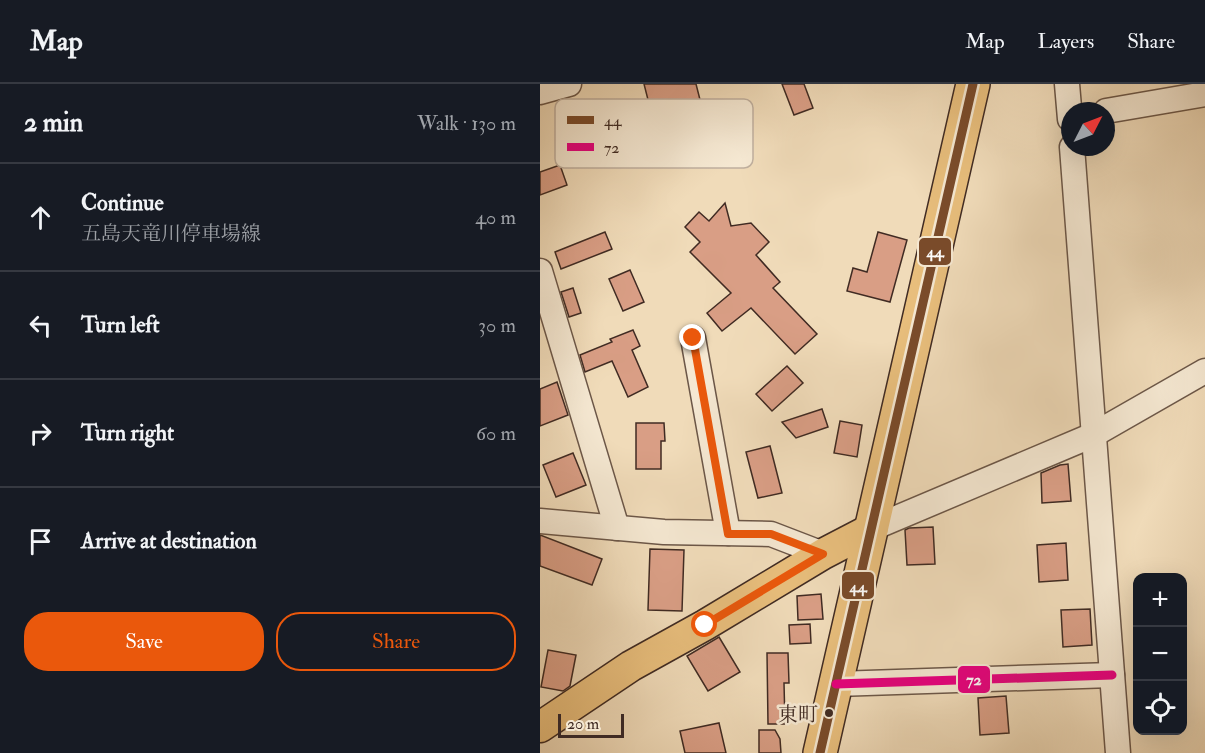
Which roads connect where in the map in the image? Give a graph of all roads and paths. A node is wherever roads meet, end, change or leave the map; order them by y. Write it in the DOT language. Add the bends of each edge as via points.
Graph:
graph roads {
  1 [pos="569,84"];
  2 [pos="973,84"];
  3 [pos="1067,84"];
  4 [pos="540,92"];
  5 [pos="1205,94"];
  6 [pos="1069,102"];
  7 [pos="1115,109"];
  8 [pos="1073,156"];
  9 [pos="540,271"];
  10 [pos="693,338"];
  11 [pos="1204,374"];
  12 [pos="1093,435"];
  13 [pos="540,521"];
  14 [pos="617,528"];
  15 [pos="873,528"];
  16 [pos="728,534"];
  17 [pos="823,554"];
  18 [pos="1112,675"];
  19 [pos="836,684"];
  20 [pos="540,727"];
  21 [pos="820,753"];
  22 [pos="1118,753"];
  1 -- 4 [label="street"];
  2 -- 15 [label="highway"];
  3 -- 6 [label="street"];
  5 -- 7 [label="street"];
  8 -- 12 [label="street"];
  9 -- 14 [label="street"];
  10 -- 16 [label="street"];
  11 -- 12 [label="street"];
  12 -- 15 [label="street"];
  12 -- 18 [label="street"];
  13 -- 14 [label="street"];
  14 -- 16 [label="street"];
  15 -- 17 [label="main road"];
  15 -- 19 [label="highway"];
  16 -- 17 [label="street" via="771,534"];
  17 -- 20 [label="main road" via="631,666"];
  18 -- 19 [label="street"];
  18 -- 22 [label="street"];
  19 -- 21 [label="highway"];
}
